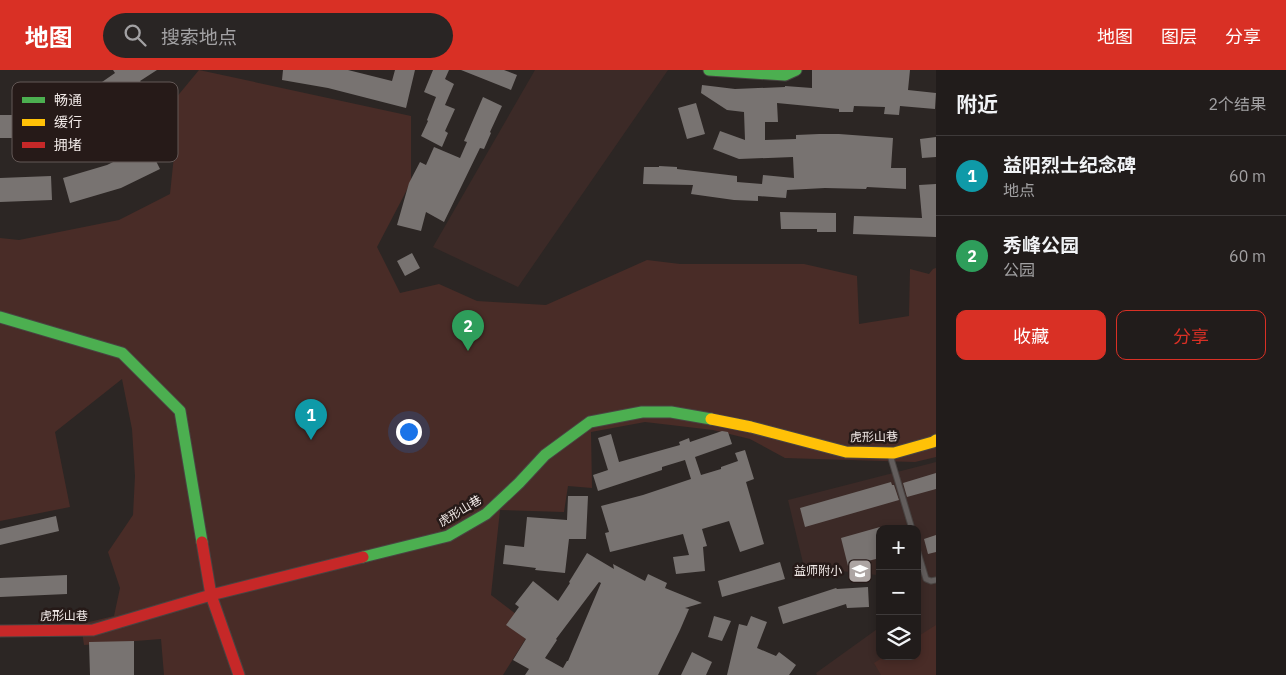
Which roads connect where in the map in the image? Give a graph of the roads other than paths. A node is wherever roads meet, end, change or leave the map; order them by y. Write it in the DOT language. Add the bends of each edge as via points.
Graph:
graph roads {
  1 [pos="709,70"];
  2 [pos="796,70"];
  3 [pos="0,317"];
  4 [pos="936,440"];
  5 [pos="890,452"];
  6 [pos="911,525"];
  7 [pos="921,562"];
  8 [pos="936,580"];
  9 [pos="212,595"];
  10 [pos="0,631"];
  11 [pos="239,675"];
  1 -- 2 [label="street" via="785,75"];
  3 -- 9 [label="street" via="122,353 180,411"];
  4 -- 5 [label="street, 虎形山巷"];
  5 -- 6 [label="lane"];
  5 -- 9 [label="street, 虎形山巷" via="846,452 751,427 671,412 642,412 590,422 545,455 486,514 448,536"];
  7 -- 8 [label="lane" via="926,578 931,582"];
  9 -- 10 [label="street, 虎形山巷" via="93,630"];
  9 -- 11 [label="street"];
}
